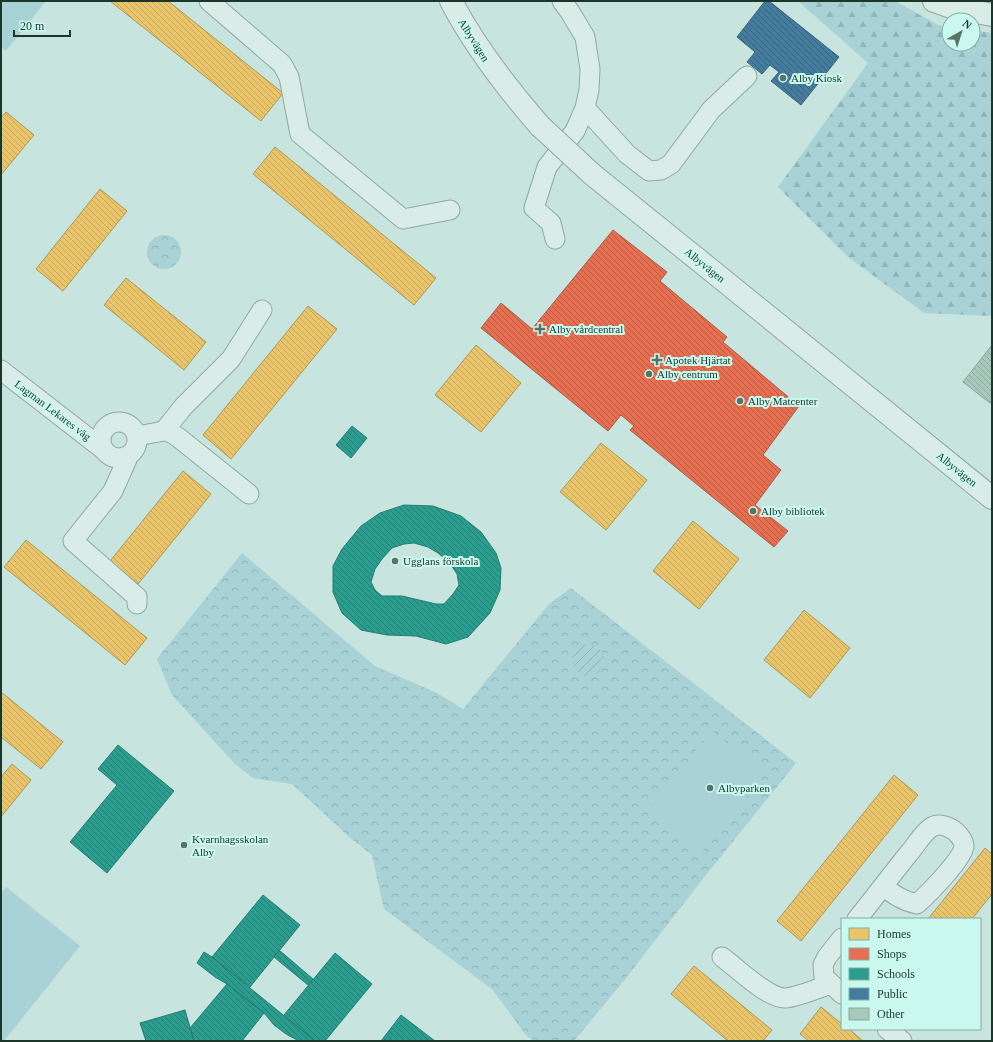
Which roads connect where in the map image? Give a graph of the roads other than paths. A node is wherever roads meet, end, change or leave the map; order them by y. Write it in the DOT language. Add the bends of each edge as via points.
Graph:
graph roads {
  1 [pos="209,1"];
  2 [pos="451,1"];
  3 [pos="562,1"];
  4 [pos="934,1"];
  5 [pos="992,15"];
  6 [pos="747,76"];
  7 [pos="585,108"];
  8 [pos="450,210"];
  9 [pos="555,239"];
  10 [pos="262,310"];
  11 [pos="1,370"];
  12 [pos="164,431"];
  13 [pos="137,436"];
  14 [pos="104,450"];
  15 [pos="129,455"];
  16 [pos="250,494"];
  17 [pos="992,498"];
  18 [pos="137,604"];
  19 [pos="883,886"];
  20 [pos="858,918"];
  21 [pos="841,939"];
  22 [pos="722,957"];
  23 [pos="837,990"];
  24 [pos="888,1030"];
  25 [pos="902,1041"];
  1 -- 8 [label="street" via="282,64 289,77 300,134 403,219"];
  2 -- 17 [label="street, Albyvägen, bridge" via="479,49 507,88 540,126 593,175"];
  3 -- 7 [label="street" via="585,37 590,69"];
  4 -- 5 [label="street"];
  6 -- 7 [label="street" via="711,110 671,164 661,170 649,172"];
  7 -- 9 [label="street" via="576,131 548,167 534,208 551,223"];
  10 -- 12 [label="street" via="231,359 183,407"];
  11 -- 14 [label="street, Lagman Lekares väg"];
  12 -- 13 [label="street"];
  12 -- 16 [label="street" via="179,438"];
  13 -- 14 [label="street" via="135,430 126,423 115,422 105,428 103,433"];
  13 -- 15 [label="street" via="136,447"];
  14 -- 15 [label="street" via="119,458"];
  15 -- 18 [label="street" via="113,491 73,541 137,598"];
  19 -- 20 [label="street"];
  21 -- 23 [label="street" via="823,965 824,978"];
  22 -- 23 [label="street" via="762,989 780,998"];
  24 -- 25 [label="street"];
}
